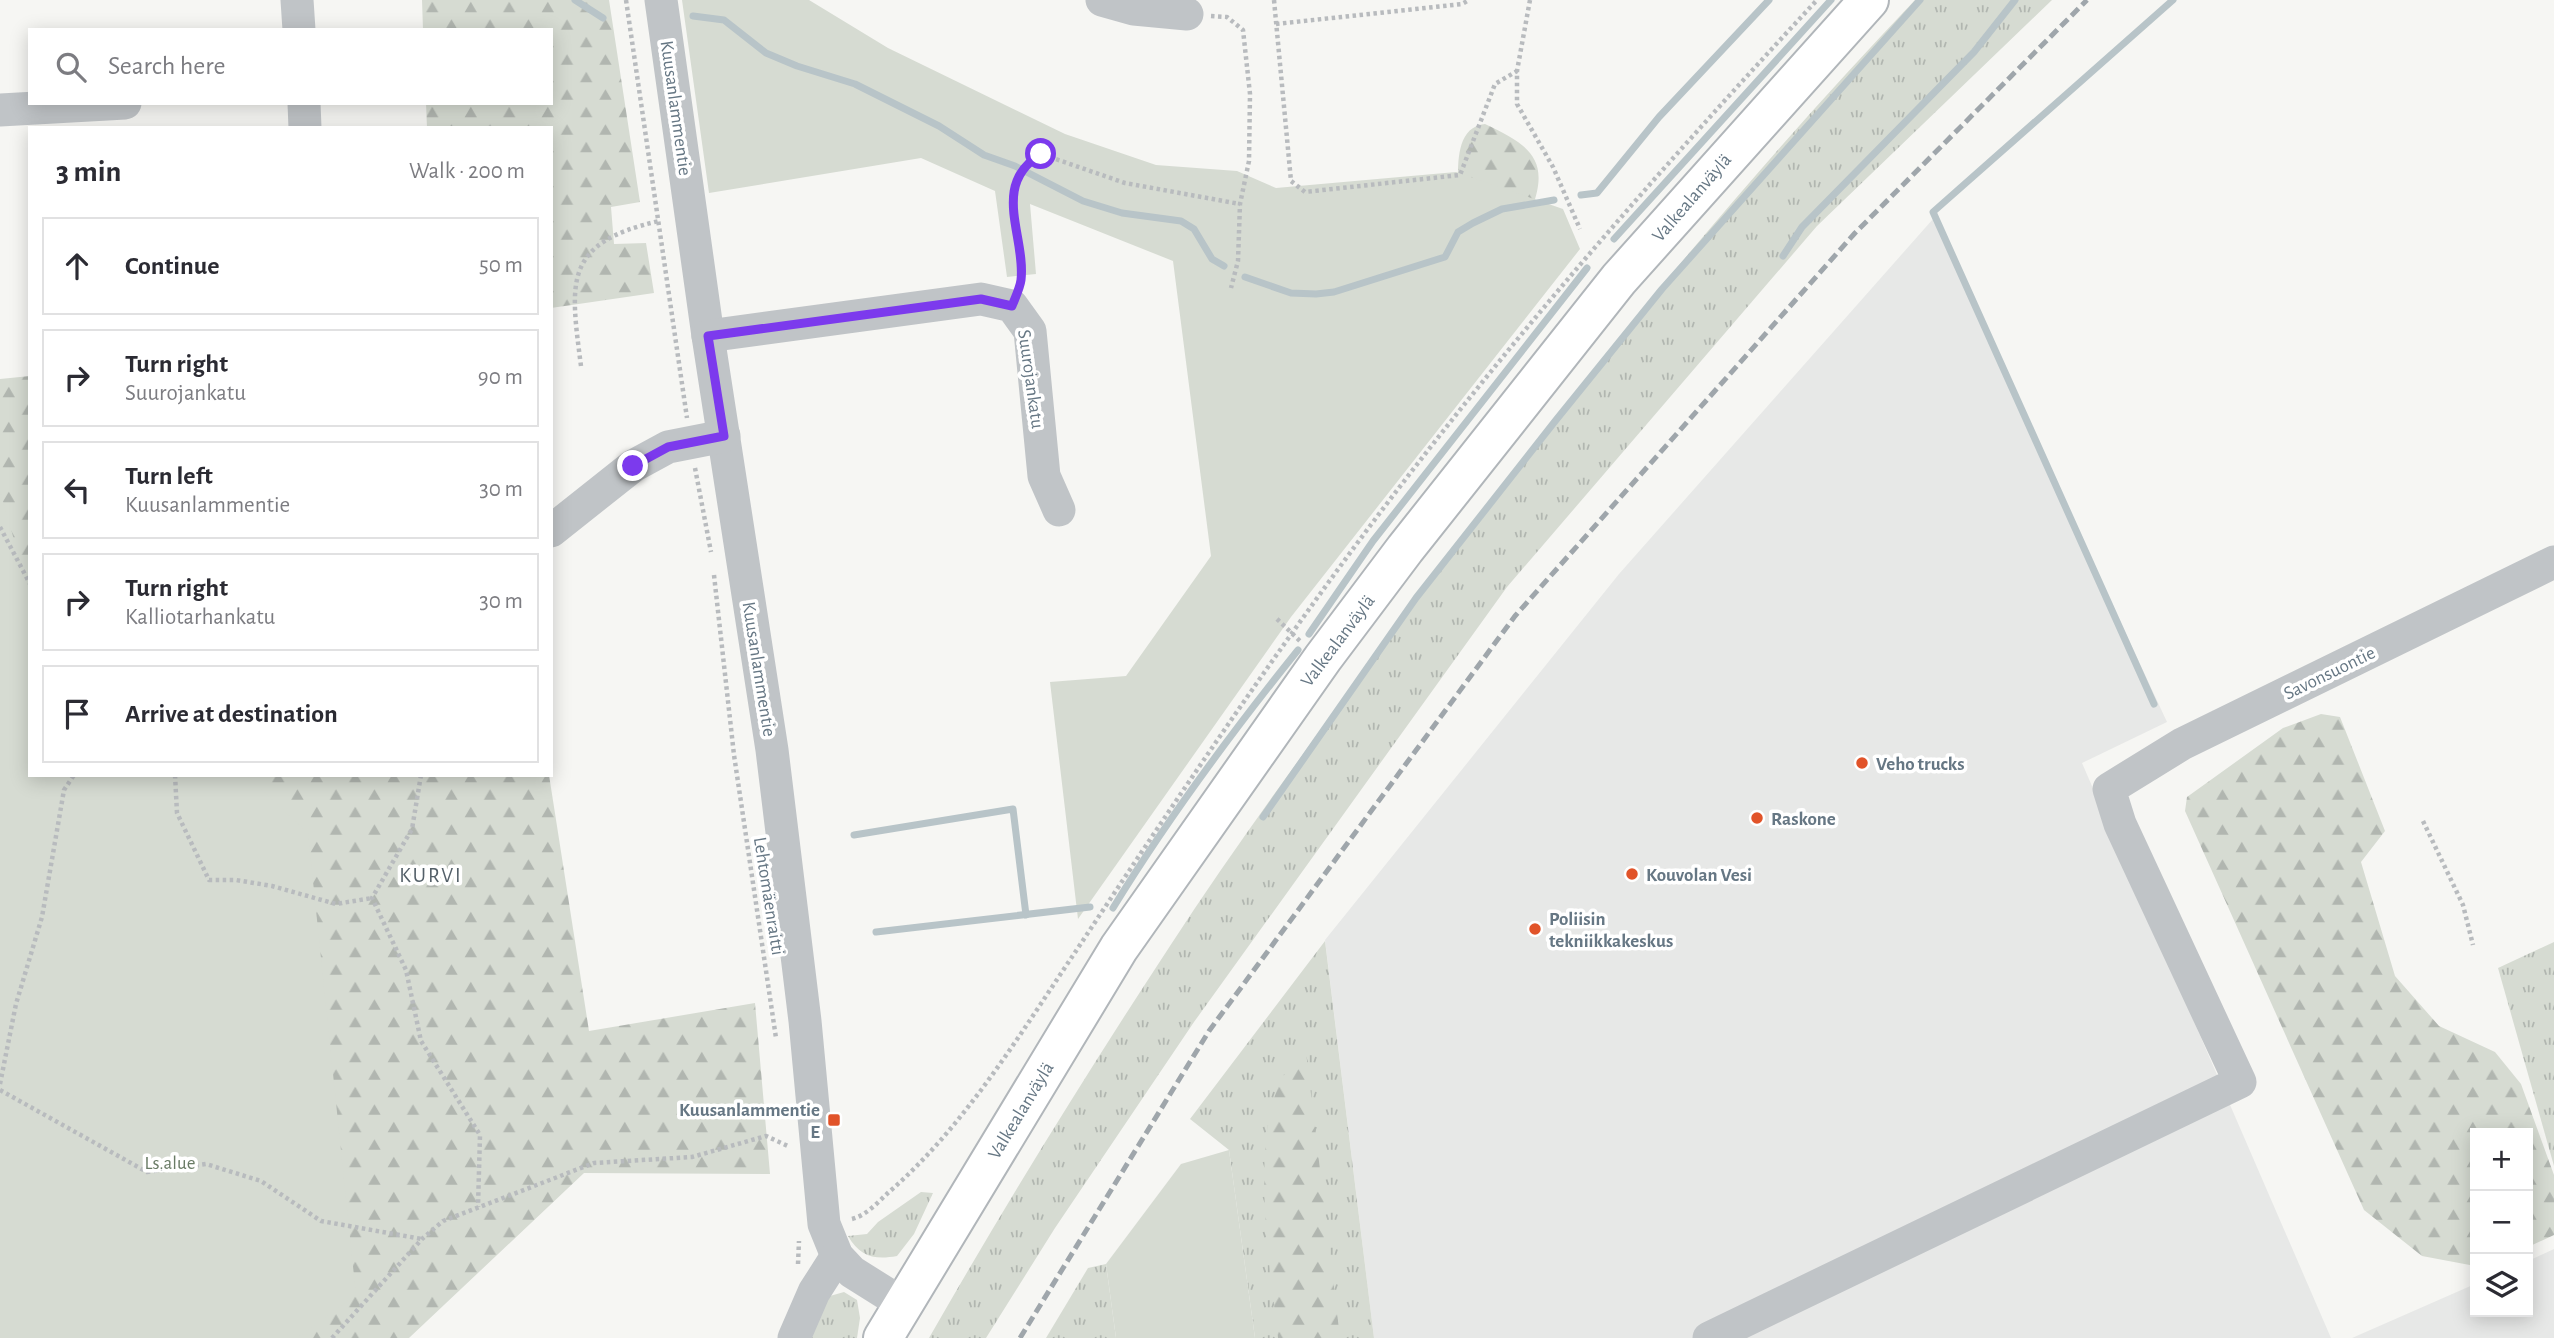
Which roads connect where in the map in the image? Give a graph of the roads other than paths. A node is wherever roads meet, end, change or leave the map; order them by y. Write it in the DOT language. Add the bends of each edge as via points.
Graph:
graph roads {
  1 [pos="298,0"];
  2 [pos="661,0"];
  3 [pos="1102,0"];
  4 [pos="1869,0"];
  5 [pos="1187,14"];
  6 [pos="299,28"];
  7 [pos="89,105"];
  8 [pos="304,105"];
  9 [pos="0,110"];
  10 [pos="305,126"];
  11 [pos="708,336"];
  12 [pos="724,436"];
  13 [pos="1059,510"];
  14 [pos="553,529"];
  15 [pos="2554,562"];
  16 [pos="837,1256"];
  17 [pos="903,1304"];
  18 [pos="794,1338"];
  19 [pos="883,1338"];
  20 [pos="1709,1338"];
  1 -- 6 [label="street"];
  2 -- 11 [label="street, Kuusanlammentie"];
  3 -- 5 [label="street" via="1134,9"];
  4 -- 17 [label="main road, Valkealanväylä" via="1619,279 1331,648 1119,948"];
  7 -- 9 [label="street"];
  8 -- 10 [label="street"];
  11 -- 12 [label="street, Kuusanlammentie"];
  11 -- 13 [label="street, Suurojankatu" via="981,299 1012,306 1030,331 1044,476"];
  12 -- 14 [label="street" via="668,447 645,459"];
  12 -- 16 [label="street, Kuusanlammentie" via="772,750 824,1224"];
  15 -- 20 [label="street, Savonsuontie" via="2182,744 2109,789 2120,824 2239,1082"];
  16 -- 17 [label="street, Kuusanlammentie" via="852,1272"];
  16 -- 18 [label="street" via="814,1292"];
  17 -- 19 [label="main road, Valkealanväylä"];
}
